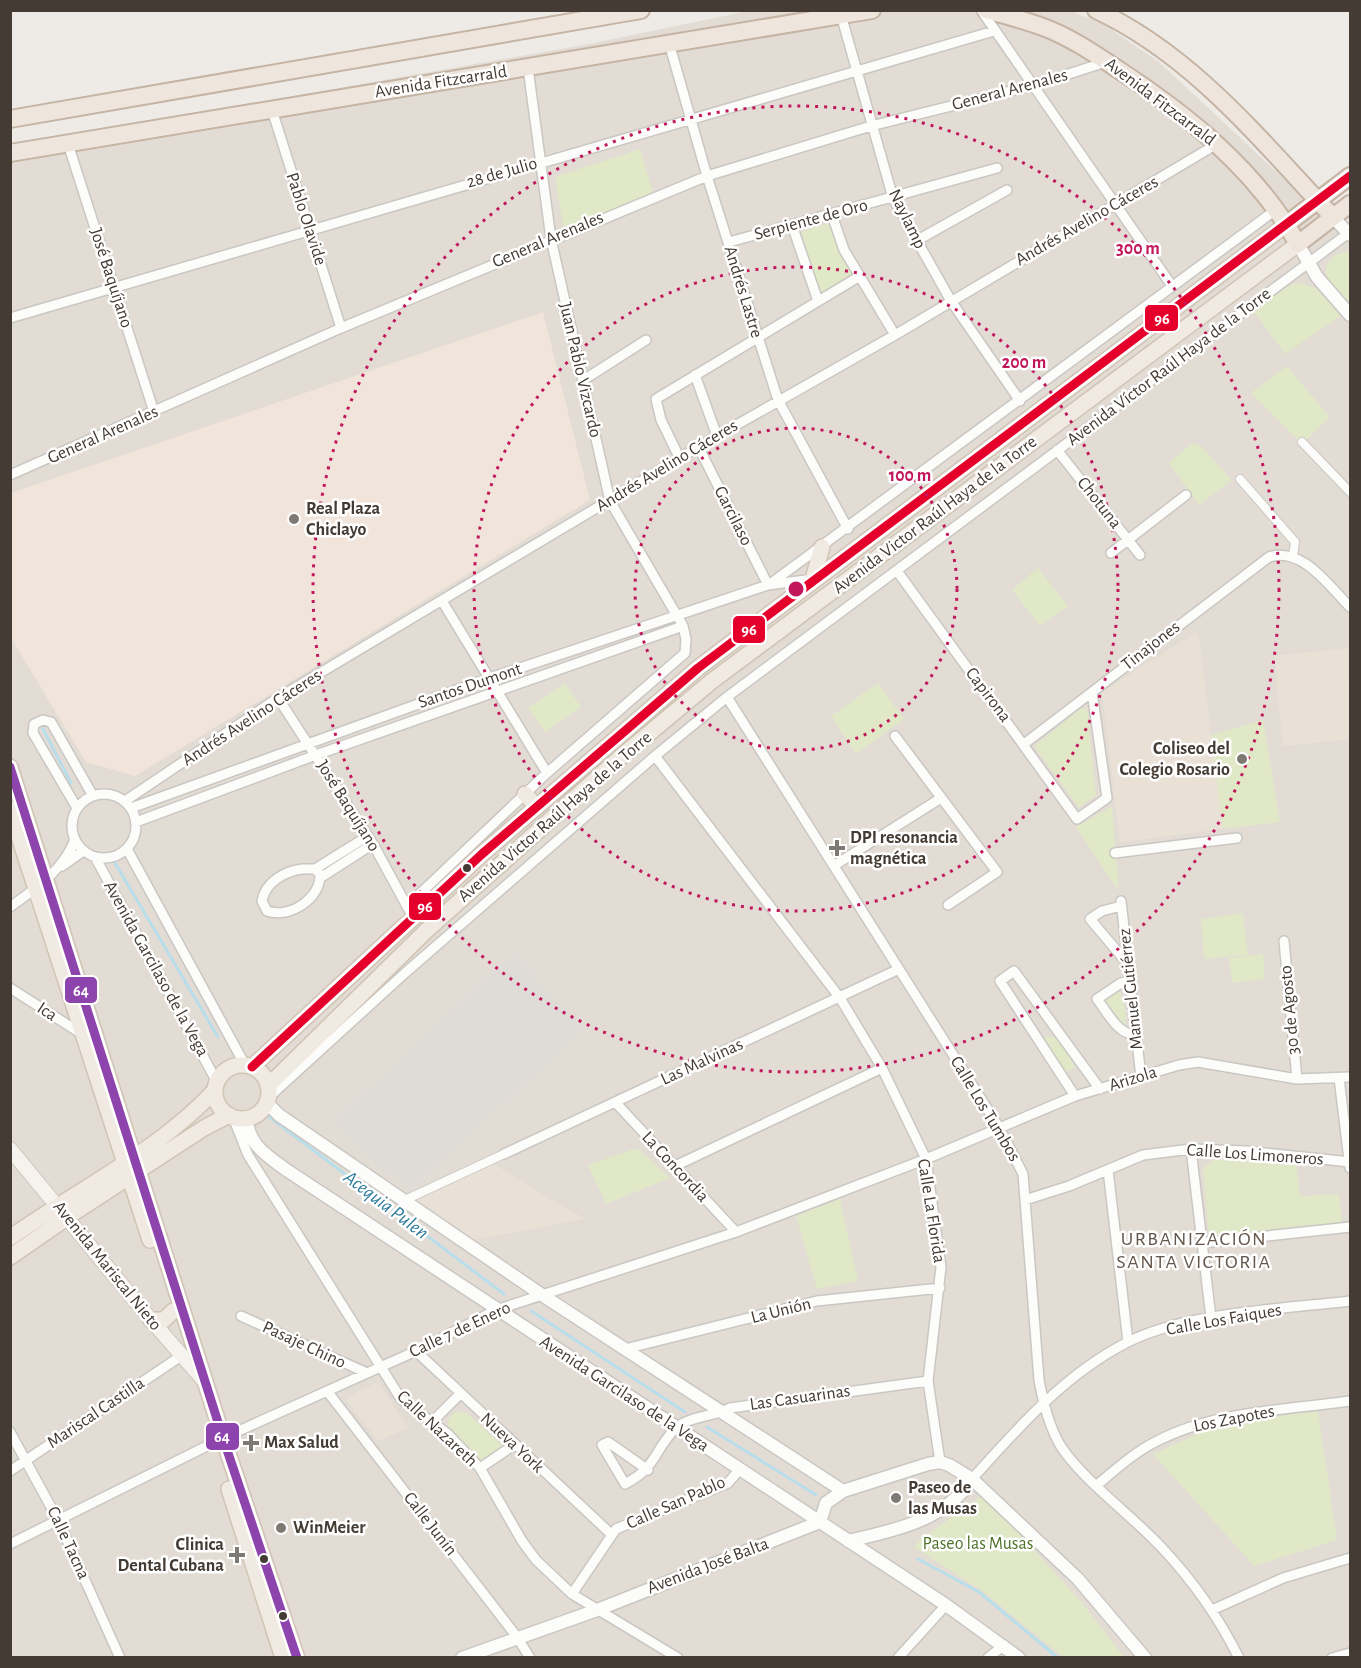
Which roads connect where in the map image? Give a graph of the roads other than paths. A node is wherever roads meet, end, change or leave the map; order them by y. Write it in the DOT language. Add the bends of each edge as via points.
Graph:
graph roads {
  1 [pos="641,10"];
  2 [pos="872,10"];
  3 [pos="981,10"];
  4 [pos="986,10"];
  5 [pos="1096,10"];
  6 [pos="842,15"];
  7 [pos="994,31"];
  8 [pos="669,42"];
  9 [pos="1107,62"];
  10 [pos="528,68"];
  11 [pos="856,71"];
  12 [pos="1031,86"];
  13 [pos="272,110"];
  14 [pos="10,119"];
  15 [pos="690,119"];
  16 [pos="871,126"];
  17 [pos="68,144"];
  18 [pos="1217,144"];
  19 [pos="10,153"];
  20 [pos="539,162"];
  21 [pos="997,168"];
  22 [pos="707,176"];
  23 [pos="1350,176"];
  24 [pos="1007,190"];
  25 [pos="893,198"];
  26 [pos="1318,201"];
  27 [pos="1350,204"];
  28 [pos="1114,206"];
  29 [pos="1277,209"];
  30 [pos="832,216"];
  31 [pos="1333,217"];
  32 [pos="1287,224"];
  33 [pos="792,225"];
  34 [pos="309,230"];
  35 [pos="1350,233"];
  36 [pos="551,239"];
  37 [pos="916,241"];
  38 [pos="729,242"];
  39 [pos="1298,244"];
  40 [pos="1309,263"];
  41 [pos="860,276"];
  42 [pos="113,286"];
  43 [pos="1172,286"];
  44 [pos="818,301"];
  45 [pos="951,301"];
  46 [pos="1350,315"];
  47 [pos="10,318"];
  48 [pos="341,328"];
  49 [pos="895,335"];
  50 [pos="757,339"];
  51 [pos="646,340"];
  52 [pos="695,375"];
  53 [pos="582,381"];
  54 [pos="778,400"];
  55 [pos="1020,401"];
  56 [pos="154,412"];
  57 [pos="717,436"];
  58 [pos="1302,442"];
  59 [pos="699,448"];
  60 [pos="1057,450"];
  61 [pos="680,459"];
  62 [pos="10,476"];
  63 [pos="1240,479"];
  64 [pos="1350,492"];
  65 [pos="1186,495"];
  66 [pos="610,501"];
  67 [pos="848,529"];
  68 [pos="1128,541"];
  69 [pos="822,547"];
  70 [pos="1111,553"];
  71 [pos="1140,555"];
  72 [pos="1293,556"];
  73 [pos="897,571"];
  74 [pos="813,579"];
  75 [pos="768,585"];
  76 [pos="441,601"];
  77 [pos="1350,607"];
  78 [pos="677,615"];
  79 [pos="683,626"];
  80 [pos="490,678"];
  81 [pos="497,691"];
  82 [pos="1092,692"];
  83 [pos="727,697"];
  84 [pos="278,698"];
  85 [pos="895,736"];
  86 [pos="308,742"];
  87 [pos="1024,744"];
  88 [pos="316,755"];
  89 [pos="655,756"];
  90 [pos="10,767"];
  91 [pos="547,773"];
  92 [pos="525,794"];
  93 [pos="93,796"];
  94 [pos="941,798"];
  95 [pos="128,805"];
  96 [pos="536,806"];
  97 [pos="77,808"];
  98 [pos="10,809"];
  99 [pos="136,822"];
  100 [pos="1237,838"];
  101 [pos="75,839"];
  102 [pos="370,840"];
  103 [pos="128,849"];
  104 [pos="476,850"];
  105 [pos="83,851"];
  106 [pos="1115,853"];
  107 [pos="95,857"];
  108 [pos="835,865"];
  109 [pos="318,873"];
  110 [pos="41,883"];
  111 [pos="948,905"];
  112 [pos="10,907"];
  113 [pos="410,912"];
  114 [pos="1284,941"];
  115 [pos="1128,964"];
  116 [pos="899,969"];
  117 [pos="1130,981"];
  118 [pos="10,988"];
  119 [pos="840,998"];
  120 [pos="1055,1027"];
  121 [pos="1034,1032"];
  122 [pos="1136,1034"];
  123 [pos="83,1035"];
  124 [pos="249,1066"];
  125 [pos="882,1068"];
  126 [pos="1140,1077"];
  127 [pos="1350,1077"];
  128 [pos="1297,1078"];
  129 [pos="1339,1078"];
  130 [pos="216,1086"];
  131 [pos="1100,1089"];
  132 [pos="268,1095"];
  133 [pos="1075,1096"];
  134 [pos="615,1102"];
  135 [pos="236,1117"];
  136 [pos="1000,1129"];
  137 [pos="10,1149"];
  138 [pos="1191,1149"];
  139 [pos="504,1154"];
  140 [pos="129,1159"];
  141 [pos="926,1159"];
  142 [pos="1350,1162"];
  143 [pos="675,1166"];
  144 [pos="1350,1168"];
  145 [pos="1108,1170"];
  146 [pos="134,1174"];
  147 [pos="405,1200"];
  148 [pos="1025,1200"];
  149 [pos="56,1205"];
  150 [pos="66,1218"];
  151 [pos="1350,1227"];
  152 [pos="736,1232"];
  153 [pos="10,1238"];
  154 [pos="1202,1244"];
  155 [pos="10,1257"];
  156 [pos="940,1288"];
  157 [pos="542,1295"];
  158 [pos="1350,1301"];
  159 [pos="496,1310"];
  160 [pos="173,1311"];
  161 [pos="241,1316"];
  162 [pos="1211,1318"];
  163 [pos="151,1320"];
  164 [pos="1128,1341"];
  165 [pos="625,1349"];
  166 [pos="416,1350"];
  167 [pos="181,1356"];
  168 [pos="381,1367"];
  169 [pos="192,1369"];
  170 [pos="367,1373"];
  171 [pos="928,1381"];
  172 [pos="206,1382"];
  173 [pos="327,1391"];
  174 [pos="460,1394"];
  175 [pos="1350,1401"];
  176 [pos="1043,1403"];
  177 [pos="722,1412"];
  178 [pos="432,1422"];
  179 [pos="675,1428"];
  180 [pos="10,1432"];
  181 [pos="219,1441"];
  182 [pos="514,1445"];
  183 [pos="28,1460"];
  184 [pos="940,1462"];
  185 [pos="480,1468"];
  186 [pos="648,1470"];
  187 [pos="739,1470"];
  188 [pos="10,1471"];
  189 [pos="972,1479"];
  190 [pos="1097,1485"];
  191 [pos="843,1491"];
  192 [pos="58,1520"];
  193 [pos="820,1522"];
  194 [pos="611,1534"];
  195 [pos="848,1541"];
  196 [pos="10,1544"];
  197 [pos="1350,1558"];
  198 [pos="572,1594"];
  199 [pos="946,1605"];
  200 [pos="597,1610"];
  201 [pos="1212,1610"];
  202 [pos="517,1636"];
  203 [pos="1004,1645"];
  204 [pos="1350,1653"];
  205 [pos="120,1658"];
  206 [pos="283,1658"];
  207 [pos="297,1658"];
  208 [pos="462,1658"];
  209 [pos="531,1658"];
  210 [pos="678,1658"];
  211 [pos="898,1658"];
  212 [pos="988,1658"];
  213 [pos="1019,1658"];
  214 [pos="1145,1658"];
  215 [pos="1239,1658"];
  216 [pos="1332,1658"];
  1 -- 14 [label="highway, Avenida Fitzcarrald"];
  2 -- 6 [label="highway, Avenida Fitzcarrald"];
  3 -- 7 [label="street"];
  4 -- 9 [label="highway, Avenida Fitzcarrald" via="1044,27"];
  5 -- 26 [label="highway, Avenida Fitzcarrald" via="1164,50 1206,84"];
  6 -- 8 [label="highway, Avenida Fitzcarrald"];
  6 -- 11 [label="street, Naylamp"];
  7 -- 11 [label="street, 28 de Julio"];
  7 -- 12 [label="street"];
  8 -- 10 [label="highway, Avenida Fitzcarrald"];
  8 -- 15 [label="street, Andrés Lastre"];
  9 -- 12 [label="street, General Arenales"];
  9 -- 18 [label="highway, Avenida Fitzcarrald" via="1146,87"];
  10 -- 13 [label="highway, Avenida Fitzcarrald"];
  10 -- 20 [label="street, Juan Pablo Vizcardo"];
  11 -- 15 [label="street, 28 de Julio"];
  11 -- 16 [label="street, Naylamp"];
  12 -- 16 [label="street, General Arenales"];
  12 -- 28 [label="street"];
  13 -- 17 [label="highway, Avenida Fitzcarrald"];
  13 -- 34 [label="street, Pablo Olavide"];
  15 -- 20 [label="street, 28 de Julio"];
  15 -- 22 [label="street, Andrés Lastre"];
  16 -- 22 [label="street, General Arenales"];
  16 -- 25 [label="street, Naylamp"];
  17 -- 19 [label="highway, Avenida Fitzcarrald"];
  17 -- 42 [label="street, José Baquíjano"];
  18 -- 28 [label="street, Andrés Avelino Cáceres"];
  18 -- 29 [label="highway, Avenida Fitzcarrald"];
  20 -- 34 [label="street, 28 de Julio"];
  20 -- 36 [label="street, Juan Pablo Vizcardo"];
  21 -- 25 [label="street, Serpiente de Oro"];
  22 -- 36 [label="street, General Arenales"];
  22 -- 38 [label="street, Andrés Lastre"];
  23 -- 26 [label="highway, Avenida Victor Raúl Haya de la Torre"];
  24 -- 37 [label="street"];
  25 -- 30 [label="street, Serpiente de Oro"];
  25 -- 37 [label="street, Naylamp"];
  26 -- 31 [label="highway, Avenida Fitzcarrald"];
  26 -- 32 [label="highway, Avenida Victor Raúl Haya de la Torre"];
  27 -- 31 [label="highway, Avenida Victor Raúl Haya de la Torre"];
  28 -- 43 [label="street"];
  28 -- 45 [label="street, Andrés Avelino Cáceres"];
  29 -- 32 [label="highway, Avenida Fitzcarrald"];
  29 -- 43 [label="street"];
  30 -- 33 [label="street, Serpiente de Oro"];
  30 -- 41 [label="street" via="844,250"];
  31 -- 35 [label="street"];
  31 -- 39 [label="highway, Avenida Victor Raúl Haya de la Torre"];
  32 -- 39 [label="highway, Avenida Fitzcarrald"];
  32 -- 74 [label="main road, Avenida Victor Raúl Haya de la Torre"];
  33 -- 38 [label="street, Serpiente de Oro"];
  33 -- 44 [label="street"];
  34 -- 42 [label="street, 28 de Julio"];
  34 -- 48 [label="street, Pablo Olavide"];
  35 -- 40 [label="street, Avenida Víctor Raúl Haya de la Torre"];
  36 -- 48 [label="street, General Arenales"];
  36 -- 53 [label="street, Juan Pablo Vizcardo"];
  37 -- 45 [label="street, Naylamp"];
  38 -- 50 [label="street, Andrés Lastre"];
  39 -- 40 [label="street"];
  39 -- 132 [label="main road, Avenida Victor Raúl Haya de la Torre" via="703,689 623,755 427,930"];
  40 -- 46 [label="street"];
  40 -- 60 [label="street, Avenida Víctor Raúl Haya de la Torre"];
  41 -- 44 [label="street"];
  41 -- 49 [label="street"];
  42 -- 47 [label="street, 28 de Julio"];
  42 -- 56 [label="street, José Baquíjano"];
  43 -- 55 [label="street"];
  44 -- 50 [label="street"];
  45 -- 49 [label="street, Andrés Avelino Cáceres"];
  45 -- 55 [label="street, Naylamp"];
  48 -- 56 [label="street, General Arenales"];
  49 -- 54 [label="street, Andrés Avelino Cáceres"];
  50 -- 52 [label="street"];
  50 -- 54 [label="street, Andrés Lastre"];
  51 -- 53 [label="street"];
  52 -- 57 [label="street"];
  52 -- 61 [label="street" via="656,399 661,420"];
  53 -- 66 [label="street, Juan Pablo Vizcardo"];
  54 -- 57 [label="street, Andrés Avelino Cáceres"];
  54 -- 67 [label="street, Andrés Lastre"];
  55 -- 67 [label="street"];
  56 -- 62 [label="street, General Arenales"];
  57 -- 59 [label="street, Andrés Avelino Cáceres"];
  58 -- 64 [label="street"];
  59 -- 61 [label="street, Andrés Avelino Cáceres"];
  59 -- 75 [label="street, Garcilaso"];
  60 -- 68 [label="street, Chotuna"];
  60 -- 73 [label="street, Avenida Víctor Raúl Haya de la Torre"];
  61 -- 66 [label="street, Andrés Avelino Cáceres"];
  63 -- 72 [label="street" via="1295,542"];
  65 -- 68 [label="street"];
  66 -- 76 [label="street, Andrés Avelino Cáceres"];
  66 -- 78 [label="street, Juan Pablo Vizcardo"];
  67 -- 69 [label="street"];
  68 -- 70 [label="street"];
  68 -- 71 [label="street, Chotuna"];
  69 -- 74 [label="main road"];
  69 -- 75 [label="street"];
  72 -- 77 [label="street" via="1307,564"];
  72 -- 82 [label="street, Tinajones" via="1280,553 1258,562"];
  73 -- 83 [label="street, Avenida Víctor Raúl Haya de la Torre"];
  73 -- 87 [label="street, Capirona"];
  74 -- 75 [label="street, Santos Dumont"];
  74 -- 96 [label="main road, Avenida Victor Raúl Haya de la Torre" via="698,668"];
  75 -- 78 [label="street, Santos Dumont"];
  76 -- 80 [label="street"];
  76 -- 84 [label="street, Andrés Avelino Cáceres"];
  78 -- 79 [label="street, Juan Pablo Vizcardo"];
  78 -- 80 [label="street, Santos Dumont"];
  79 -- 81 [label="street, Santos Dumont"];
  79 -- 91 [label="street, Juan Pablo Vizcardo" via="685,653"];
  80 -- 81 [label="street"];
  80 -- 86 [label="street, Santos Dumont"];
  81 -- 88 [label="street, Santos Dumont"];
  81 -- 91 [label="street"];
  82 -- 87 [label="street, Tinajones"];
  82 -- 87 [label="street, Capirona" via="1107,798 1077,819"];
  83 -- 89 [label="street, Avenida Víctor Raúl Haya de la Torre"];
  83 -- 108 [label="street, Calle Los Tumbos"];
  84 -- 86 [label="street, José Baquíjano"];
  84 -- 95 [label="street, Andrés Avelino Cáceres"];
  85 -- 94 [label="street"];
  86 -- 88 [label="street, José Baquíjano"];
  86 -- 95 [label="street, Santos Dumont"];
  88 -- 99 [label="street, Santos Dumont"];
  88 -- 102 [label="street, José Baquíjano"];
  89 -- 119 [label="street, Calle La Florida"];
  89 -- 132 [label="street, Avenida Víctor Raúl Haya de la Torre"];
  90 -- 110 [label="main road"];
  91 -- 92 [label="street"];
  92 -- 96 [label="main road"];
  92 -- 104 [label="street"];
  93 -- 95 [label="street" via="110,794"];
  93 -- 97 [label="street"];
  93 -- 97 [label="street" via="51,722 34,724 33,733"];
  94 -- 108 [label="street"];
  94 -- 111 [label="street" via="997,872"];
  95 -- 99 [label="street"];
  96 -- 104 [label="main road, Avenida Victor Raúl Haya de la Torre"];
  97 -- 101 [label="street" via="73,818"];
  98 -- 110 [label="main road"];
  99 -- 103 [label="street"];
  100 -- 106 [label="street"];
  101 -- 105 [label="street"];
  101 -- 110 [label="street" via="67,855"];
  102 -- 109 [label="street"];
  102 -- 113 [label="street, José Baquíjano"];
  103 -- 107 [label="street" via="112,858"];
  103 -- 124 [label="street, Avenida Garcilaso de la Vega"];
  104 -- 113 [label="main road, Avenida Victor Raúl Haya de la Torre"];
  105 -- 107 [label="street"];
  105 -- 110 [label="street"];
  107 -- 130 [label="street, Avenida Garcilaso de la Vega"];
  108 -- 116 [label="street, Calle Los Tumbos"];
  109 -- 109 [label="street" via="298,869 277,878 263,896 264,909 280,913 300,906 314,893"];
  110 -- 112 [label="street"];
  110 -- 123 [label="main road"];
  110 -- 140 [label="main road"];
  113 -- 124 [label="main road, Avenida Victor Raúl Haya de la Torre"];
  114 -- 128 [label="street, 30 de Agosto"];
  115 -- 115 [label="street, Manuel Gutiérrez" via="1121,903 1090,919"];
  115 -- 117 [label="street, Manuel Gutiérrez"];
  116 -- 119 [label="street, Las Malvinas"];
  116 -- 136 [label="street, Calle Los Tumbos"];
  117 -- 122 [label="street, Manuel Gutiérrez"];
  117 -- 122 [label="street" via="1097,999 1122,1031"];
  118 -- 123 [label="street, Ica"];
  119 -- 125 [label="street, Calle La Florida"];
  119 -- 134 [label="street, Las Malvinas"];
  120 -- 121 [label="street"];
  120 -- 121 [label="street" via="1014,971 1000,981"];
  120 -- 131 [label="street"];
  121 -- 133 [label="street"];
  122 -- 126 [label="street, Manuel Gutiérrez"];
  123 -- 140 [label="main road"];
  124 -- 130 [label="main road" via="228,1068"];
  124 -- 132 [label="main road" via="265,1078"];
  125 -- 141 [label="street, Calle La Florida"];
  125 -- 143 [label="street"];
  126 -- 128 [label="street, Arizola" via="1198,1062"];
  126 -- 131 [label="street, Arizola"];
  127 -- 129 [label="street, Arizola"];
  128 -- 129 [label="street, Arizola"];
  129 -- 142 [label="street"];
  130 -- 135 [label="main road" via="219,1105"];
  130 -- 140 [label="main road" via="186,1120"];
  131 -- 133 [label="street, Arizola"];
  132 -- 135 [label="main road" via="262,1110"];
  132 -- 147 [label="street" via="279,1115"];
  133 -- 136 [label="street, Arizola"];
  134 -- 139 [label="street, Las Malvinas"];
  134 -- 143 [label="street, La Concordia"];
  135 -- 146 [label="main road" via="204,1128"];
  135 -- 159 [label="street, Avenida Garcilaso de la Vega" via="261,1152"];
  135 -- 168 [label="street, Calle Nazareth" via="248,1155"];
  136 -- 141 [label="street, Arizola"];
  136 -- 148 [label="street, Calle Los Tumbos" via="1023,1174"];
  137 -- 149 [label="main road, Avenida Mariscal Nieto"];
  138 -- 142 [label="street, Calle Los Limoneros"];
  138 -- 145 [label="street, Calle Los Limoneros" via="1143,1155"];
  138 -- 154 [label="street"];
  139 -- 147 [label="street"];
  140 -- 146 [label="main road"];
  140 -- 149 [label="main road"];
  141 -- 152 [label="street, Calle 7 de Enero"];
  141 -- 156 [label="street, Calle La Florida" via="941,1267"];
  142 -- 144 [label="street"];
  143 -- 152 [label="street, La Concordia"];
  145 -- 148 [label="street, Calle Los Limoneros"];
  145 -- 164 [label="street"];
  146 -- 150 [label="main road"];
  146 -- 160 [label="main road"];
  146 -- 172 [label="main road"];
  147 -- 157 [label="street"];
  148 -- 176 [label="street, Calle Los Tumbos"];
  149 -- 150 [label="main road, Avenida Mariscal Nieto"];
  149 -- 153 [label="main road"];
  150 -- 155 [label="main road"];
  150 -- 163 [label="main road, Avenida Mariscal Nieto"];
  151 -- 154 [label="street"];
  152 -- 157 [label="street, Calle 7 de Enero"];
  154 -- 162 [label="street"];
  156 -- 165 [label="street, La Unión" via="817,1301"];
  156 -- 171 [label="street, Calle La Florida"];
  157 -- 159 [label="street, Calle 7 de Enero"];
  157 -- 165 [label="street"];
  158 -- 162 [label="street, Calle Los Faiques"];
  159 -- 166 [label="street, Calle 7 de Enero"];
  159 -- 179 [label="street, Avenida Garcilaso de la Vega"];
  160 -- 163 [label="main road" via="164,1320"];
  160 -- 169 [label="main road"];
  161 -- 170 [label="street, Pasaje Chino"];
  162 -- 164 [label="street, Calle Los Faiques"];
  163 -- 167 [label="main road, Avenida Mariscal Nieto"];
  164 -- 176 [label="street, Calle Los Faiques"];
  165 -- 177 [label="street"];
  166 -- 168 [label="street, Calle 7 de Enero"];
  166 -- 174 [label="street, Nueva York"];
  167 -- 169 [label="main road, Avenida Mariscal Nieto"];
  167 -- 183 [label="street, Mariscal Castilla"];
  168 -- 170 [label="street, Calle 7 de Enero"];
  168 -- 178 [label="street, Calle Nazareth" via="401,1399"];
  169 -- 172 [label="main road, Avenida Mariscal Nieto"];
  169 -- 181 [label="main road"];
  170 -- 173 [label="street, Calle 7 de Enero"];
  171 -- 177 [label="street, Las Casuarinas"];
  171 -- 184 [label="street, Calle La Florida"];
  172 -- 181 [label="main road"];
  173 -- 181 [label="street, Calle 7 de Enero"];
  173 -- 202 [label="street, Calle Junín"];
  174 -- 178 [label="street"];
  174 -- 182 [label="street, Nueva York"];
  175 -- 190 [label="street, Los Zapotes" via="1219,1418 1190,1427 1129,1458"];
  176 -- 189 [label="street, Calle Los Faiques"];
  176 -- 190 [label="street, Calle Los Tumbos" via="1060,1444 1078,1469"];
  177 -- 179 [label="street, Las Casuarinas"];
  177 -- 191 [label="street"];
  178 -- 185 [label="street, Calle Nazareth"];
  179 -- 186 [label="street"];
  179 -- 187 [label="street, Avenida Garcilaso de la Vega"];
  180 -- 183 [label="street, Calle Tacna"];
  181 -- 192 [label="street, Calle 7 de Enero"];
  181 -- 206 [label="main road"];
  181 -- 207 [label="main road"];
  182 -- 185 [label="street"];
  182 -- 194 [label="street, Nueva York"];
  183 -- 188 [label="street, Mariscal Castilla"];
  183 -- 192 [label="street, Calle Tacna"];
  184 -- 189 [label="street" via="956,1467"];
  184 -- 191 [label="street"];
  185 -- 198 [label="street, Calle Nazareth" via="522,1541"];
  186 -- 186 [label="street" via="608,1442 602,1445 625,1484"];
  187 -- 193 [label="street, Avenida Garcilaso de la Vega"];
  187 -- 194 [label="street, Calle San Pablo" via="728,1483"];
  189 -- 195 [label="street" via="963,1494 937,1513"];
  189 -- 214 [label="street" via="1078,1579"];
  190 -- 201 [label="street, Calle Los Tumbos" via="1164,1550"];
  191 -- 193 [label="street" via="826,1503"];
  192 -- 196 [label="street, Calle 7 de Enero"];
  192 -- 205 [label="street, Calle Tacna"];
  193 -- 195 [label="street, Avenida Garcilaso de la Vega"];
  193 -- 200 [label="street, Avenida José Balta"];
  194 -- 198 [label="street, Calle San Pablo"];
  195 -- 199 [label="street, Avenida Garcilaso de la Vega"];
  197 -- 201 [label="street" via="1282,1578"];
  198 -- 200 [label="street, Calle Nazareth"];
  199 -- 203 [label="street, Avenida Garcilaso de la Vega"];
  199 -- 211 [label="street"];
  200 -- 202 [label="street, Avenida José Balta"];
  200 -- 210 [label="street, Calle Nazareth"];
  201 -- 215 [label="street, Calle Los Tumbos"];
  202 -- 208 [label="street, Avenida José Balta"];
  202 -- 209 [label="street, Calle Junín"];
  203 -- 212 [label="street"];
  203 -- 213 [label="street, Avenida Garcilaso de la Vega"];
  204 -- 216 [label="street"];
}
